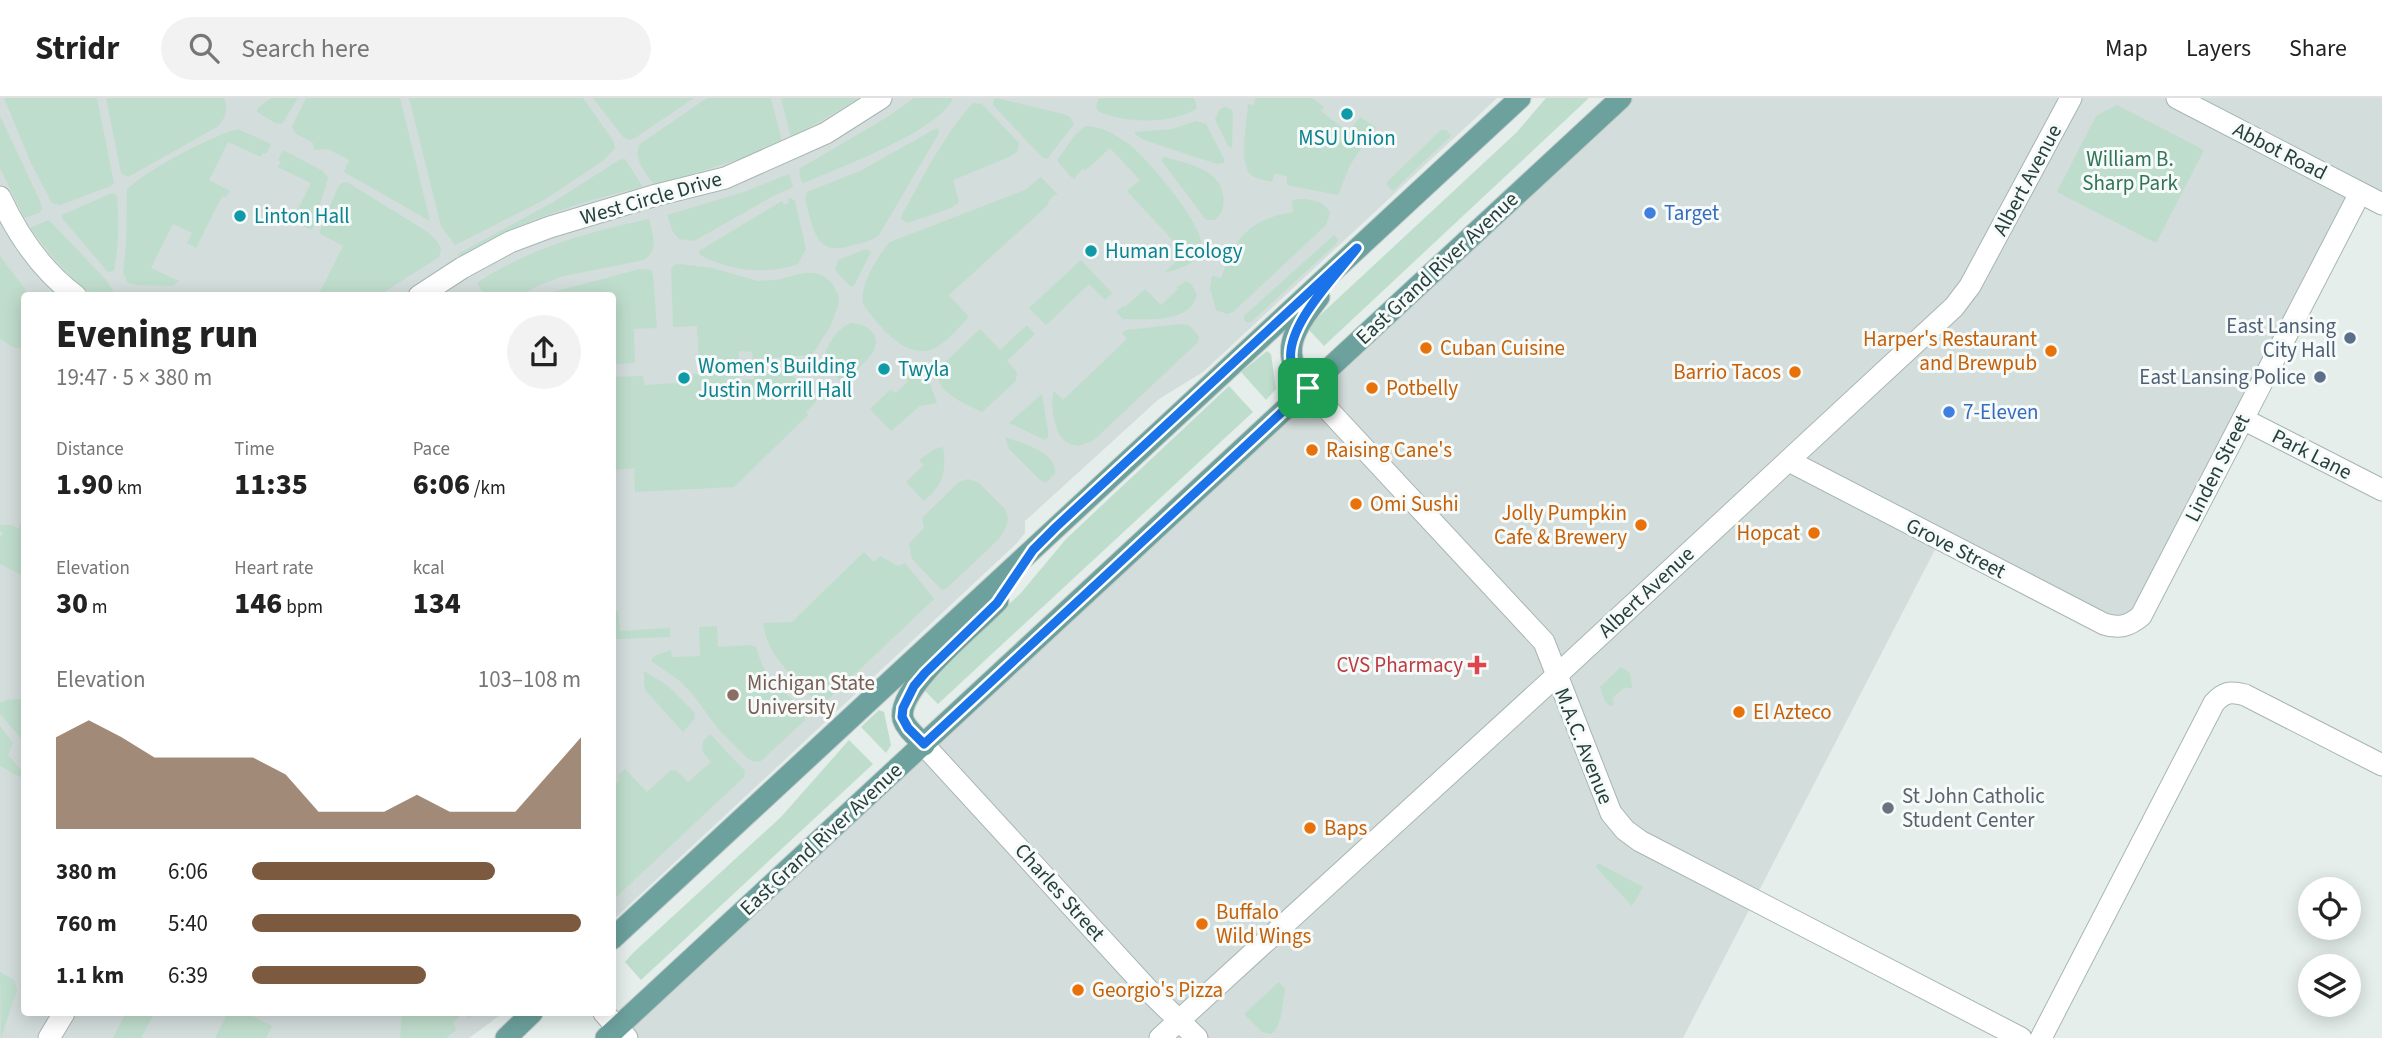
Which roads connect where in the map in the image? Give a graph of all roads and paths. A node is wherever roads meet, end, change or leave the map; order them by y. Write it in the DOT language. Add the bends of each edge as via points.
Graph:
graph roads {
  1 [pos="881,98"];
  2 [pos="1520,98"];
  3 [pos="1620,98"];
  4 [pos="2071,98"];
  5 [pos="2177,98"];
  6 [pos="2360,192"];
  7 [pos="0,197"];
  8 [pos="2382,204"];
  9 [pos="1357,248"];
  10 [pos="72,292"];
  11 [pos="425,292"];
  12 [pos="1308,388"];
  13 [pos="2243,419"];
  14 [pos="1789,461"];
  15 [pos="2382,490"];
  16 [pos="1033,550"];
  17 [pos="2126,626"];
  18 [pos="1556,676"];
  19 [pos="924,744"];
  20 [pos="2382,765"];
  21 [pos="616,935"];
  22 [pos="63,1016"];
  23 [pos="529,1016"];
  24 [pos="1180,1020"];
  25 [pos="613,1029"];
  26 [pos="49,1038"];
  27 [pos="506,1038"];
  28 [pos="1160,1038"];
  29 [pos="1197,1038"];
  30 [pos="2021,1038"];
  31 [pos="2041,1038"];
  1 -- 11 [label="street, West Circle Drive" via="826,133 725,178 510,242"];
  2 -- 9 [label="main road"];
  3 -- 12 [label="main road, East Grand River Avenue"];
  4 -- 14 [label="street, Albert Avenue" via="1970,286 1954,307"];
  5 -- 6 [label="street, Abbot Road"];
  6 -- 8 [label="street, Abbot Road"];
  6 -- 13 [label="street, Linden Street"];
  7 -- 10 [label="street" via="31,251"];
  9 -- 12 [label="main road" via="1307,312 1291,346 1292,366"];
  9 -- 16 [label="main road"];
  12 -- 18 [label="street, M.A.C. Avenue" via="1535,630"];
  12 -- 19 [label="main road, East Grand River Avenue"];
  13 -- 15 [label="street, Park Lane"];
  13 -- 17 [label="street, Linden Street" via="2141,616"];
  14 -- 17 [label="street, Grove Street" via="2104,624"];
  14 -- 18 [label="street, Albert Avenue"];
  16 -- 19 [label="main road" via="997,603 914,686 902,717"];
  16 -- 21 [label="main road"];
  18 -- 24 [label="street, Albert Avenue"];
  18 -- 30 [label="street, M.A.C. Avenue" via="1611,813 1625,830"];
  19 -- 24 [label="street, Charles Street"];
  19 -- 25 [label="main road, East Grand River Avenue"];
  20 -- 31 [label="street" via="2245,695 2222,694"];
  22 -- 26 [label="street"];
  23 -- 27 [label="main road"];
  24 -- 28 [label="street, Albert Avenue"];
  24 -- 29 [label="street, Charles Street"];
}
